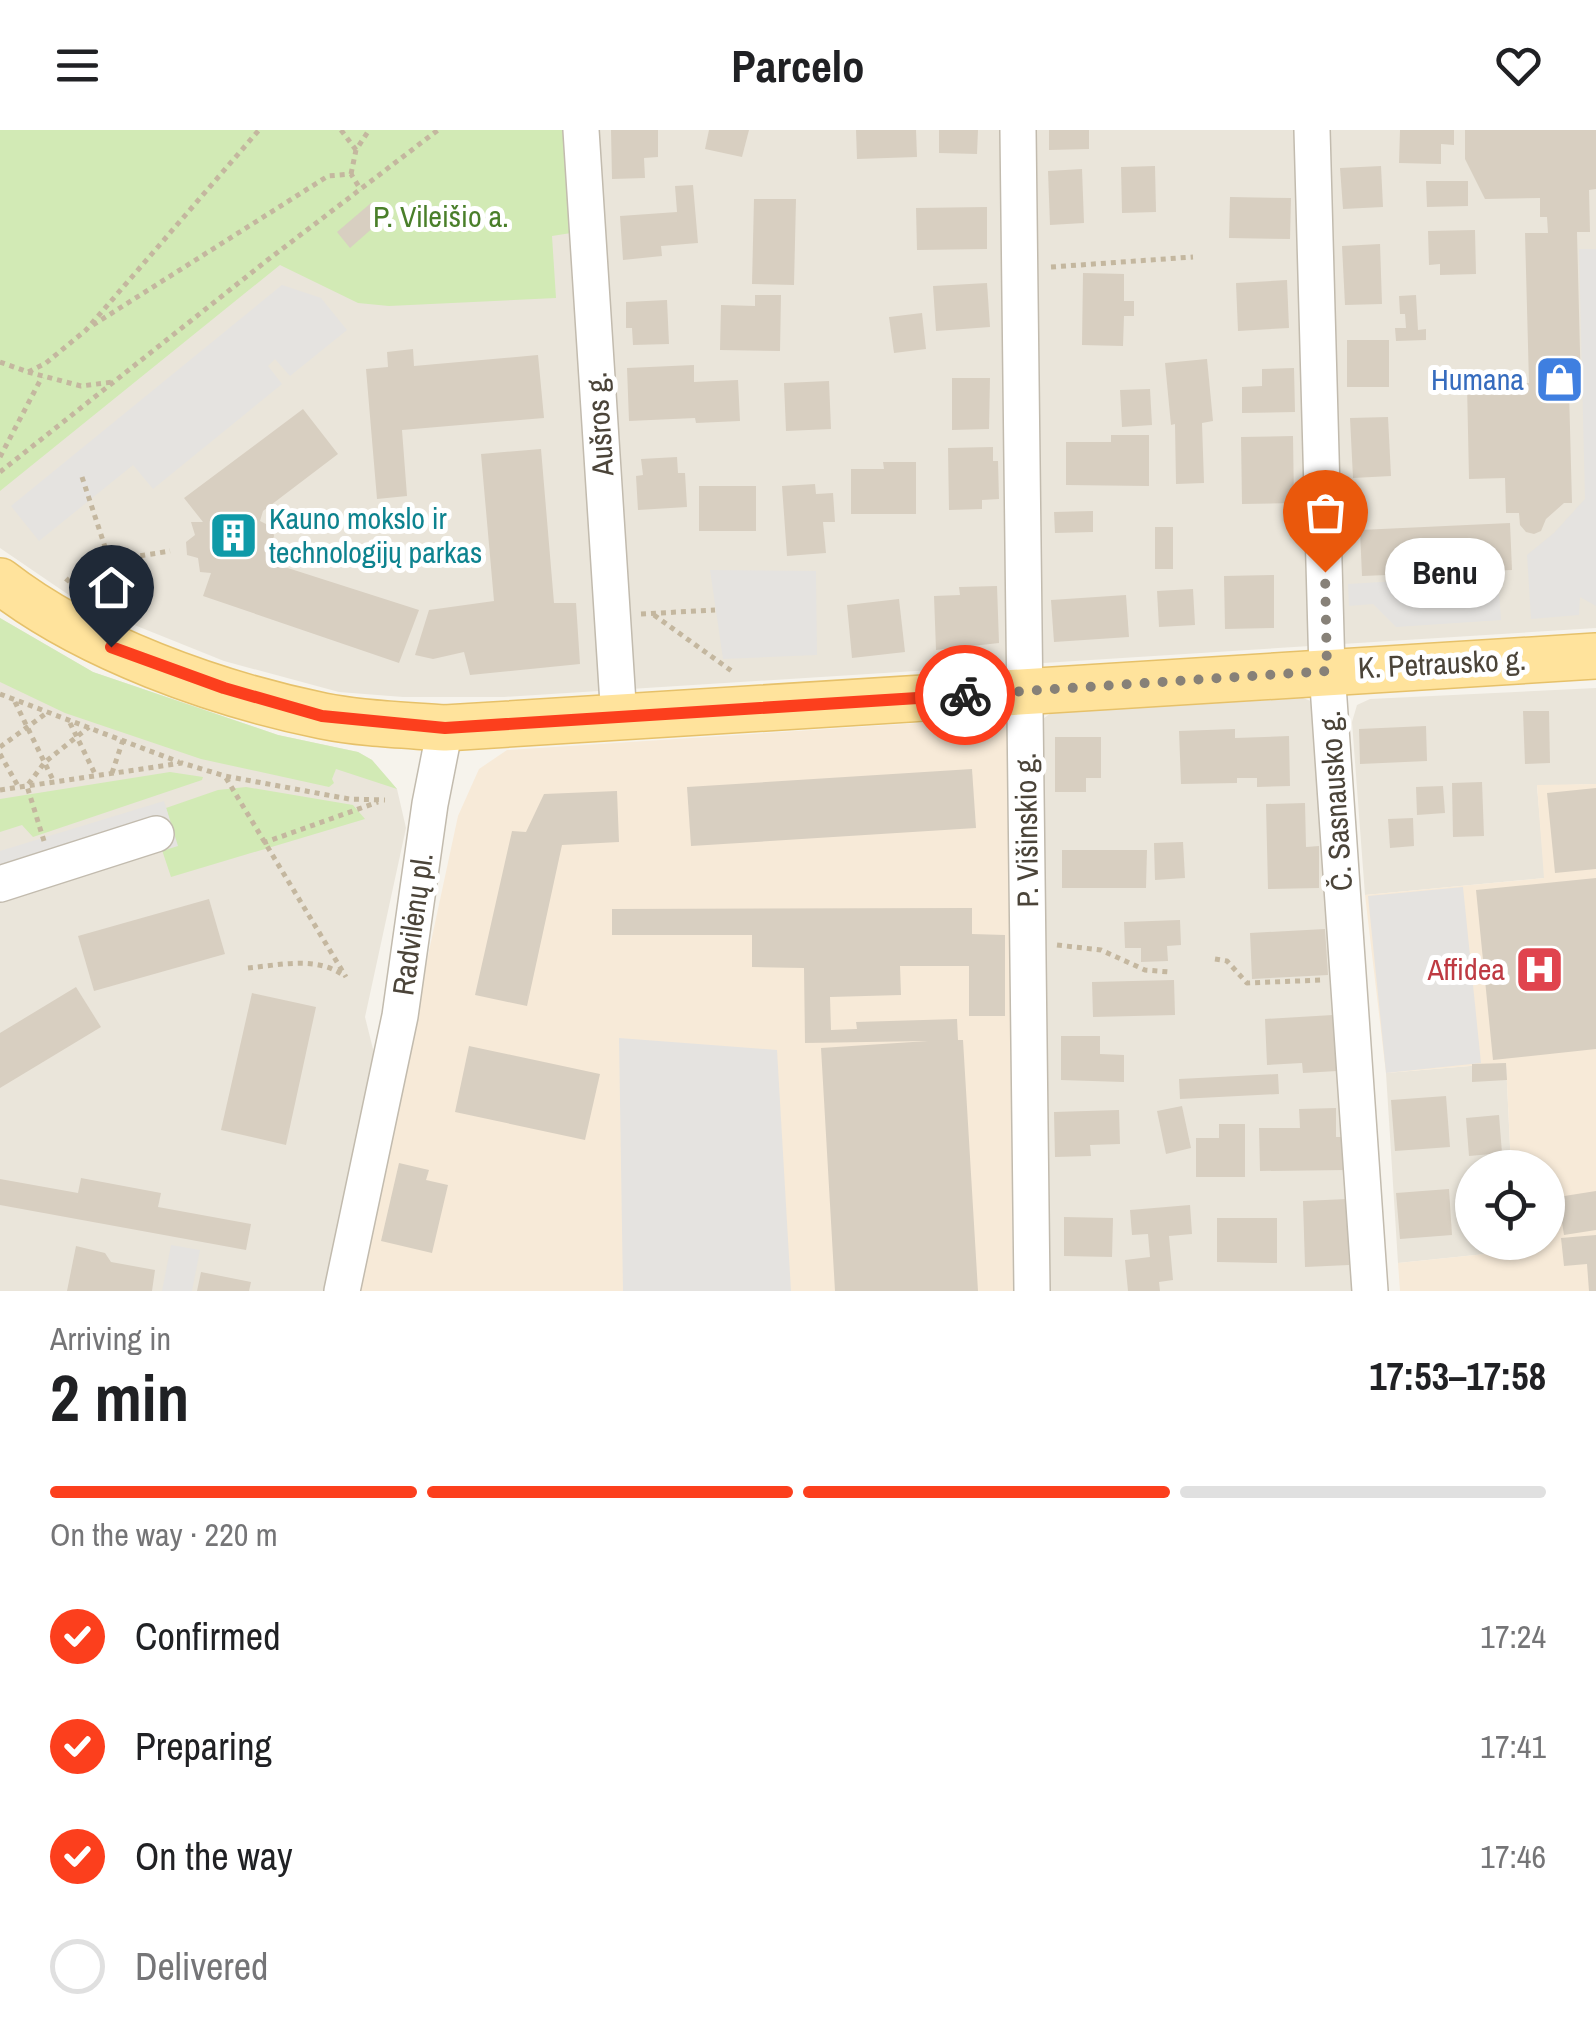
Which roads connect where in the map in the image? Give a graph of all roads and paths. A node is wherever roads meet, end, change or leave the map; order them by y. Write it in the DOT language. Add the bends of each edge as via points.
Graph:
graph roads {
  1 [pos="260,130"];
  2 [pos="341,130"];
  3 [pos="370,130"];
  4 [pos="438,130"];
  5 [pos="581,130"];
  6 [pos="1018,130"];
  7 [pos="1312,130"];
  8 [pos="356,150"];
  9 [pos="351,174"];
  10 [pos="361,190"];
  11 [pos="1193,256"];
  12 [pos="1020,269"];
  13 [pos="86,330"];
  14 [pos="0,362"];
  15 [pos="28,372"];
  16 [pos="42,377"];
  17 [pos="115,382"];
  18 [pos="0,456"];
  19 [pos="0,472"];
  20 [pos="82,477"];
  21 [pos="170,552"];
  22 [pos="110,562"];
  23 [pos="0,581"];
  24 [pos="66,582"];
  25 [pos="715,610"];
  26 [pos="652,613"];
  27 [pos="612,615"];
  28 [pos="1596,656"];
  29 [pos="1327,671"];
  30 [pos="733,672"];
  31 [pos="1025,692"];
  32 [pos="0,694"];
  33 [pos="14,699"];
  34 [pos="48,712"];
  35 [pos="619,718"];
  36 [pos="68,720"];
  37 [pos="27,726"];
  38 [pos="88,728"];
  39 [pos="445,728"];
  40 [pos="76,736"];
  41 [pos="122,740"];
  42 [pos="0,750"];
  43 [pos="44,762"];
  44 [pos="182,763"];
  45 [pos="112,773"];
  46 [pos="96,776"];
  47 [pos="225,776"];
  48 [pos="54,782"];
  49 [pos="23,787"];
  50 [pos="0,790"];
  51 [pos="156,834"];
  52 [pos="264,843"];
  53 [pos="52,868"];
  54 [pos="0,884"];
  55 [pos="1028,945"];
  56 [pos="1215,958"];
  57 [pos="248,968"];
  58 [pos="1169,972"];
  59 [pos="1349,979"];
  60 [pos="342,1291"];
  61 [pos="1032,1291"];
  62 [pos="1370,1291"];
  1 -- 13 [label="path"];
  2 -- 8 [label="path"];
  3 -- 8 [label="path"];
  4 -- 10 [label="path"];
  5 -- 27 [label="street, Aušros g."];
  6 -- 12 [label="street, P. Višinskio g."];
  7 -- 29 [label="street, Č. Sasnausko g."];
  8 -- 9 [label="path"];
  9 -- 10 [label="path"];
  9 -- 13 [label="path" via="328,176"];
  10 -- 17 [label="path"];
  11 -- 12 [label="path"];
  12 -- 31 [label="street, P. Višinskio g."];
  13 -- 15 [label="path"];
  14 -- 15 [label="path"];
  15 -- 16 [label="path"];
  16 -- 17 [label="path" via="81,386"];
  16 -- 18 [label="path"];
  17 -- 19 [label="path"];
  20 -- 22 [label="path"];
  21 -- 22 [label="path"];
  22 -- 24 [label="path"];
  23 -- 39 [label="main road, K. Petrausko g." via="93,639 224,688 322,716"];
  25 -- 26 [label="path"];
  26 -- 27 [label="path"];
  26 -- 30 [label="path"];
  27 -- 35 [label="street, Aušros g."];
  28 -- 29 [label="main road, K. Petrausko g."];
  29 -- 31 [label="main road, K. Petrausko g."];
  29 -- 59 [label="street, Č. Sasnausko g."];
  31 -- 35 [label="main road, K. Petrausko g."];
  31 -- 55 [label="street, P. Višinskio g."];
  32 -- 33 [label="path"];
  33 -- 34 [label="path"];
  33 -- 37 [label="path"];
  34 -- 36 [label="path"];
  34 -- 37 [label="path"];
  35 -- 39 [label="main road, K. Petrausko g."];
  36 -- 38 [label="path"];
  36 -- 40 [label="path"];
  37 -- 42 [label="path"];
  37 -- 43 [label="path"];
  38 -- 40 [label="path"];
  38 -- 41 [label="path"];
  39 -- 60 [label="street, Radvilėnų pl." via="400,1016"];
  40 -- 43 [label="path"];
  40 -- 46 [label="path"];
  41 -- 44 [label="path"];
  41 -- 45 [label="path"];
  42 -- 49 [label="path"];
  43 -- 48 [label="path"];
  43 -- 49 [label="path"];
  44 -- 45 [label="path"];
  44 -- 47 [label="path"];
  45 -- 46 [label="path"];
  46 -- 48 [label="path"];
  47 -- 52 [label="path"];
  47 -- 52 [label="path" via="385,800"];
  48 -- 49 [label="path"];
  49 -- 50 [label="path"];
  49 -- 53 [label="path"];
  51 -- 53 [label="street"];
  52 -- 57 [label="path" via="346,977 312,963"];
  53 -- 54 [label="street"];
  55 -- 58 [label="path" via="1101,950 1144,970"];
  55 -- 61 [label="street, P. Višinskio g."];
  56 -- 59 [label="path" via="1227,961 1247,983"];
  59 -- 62 [label="street, Č. Sasnausko g."];
}
